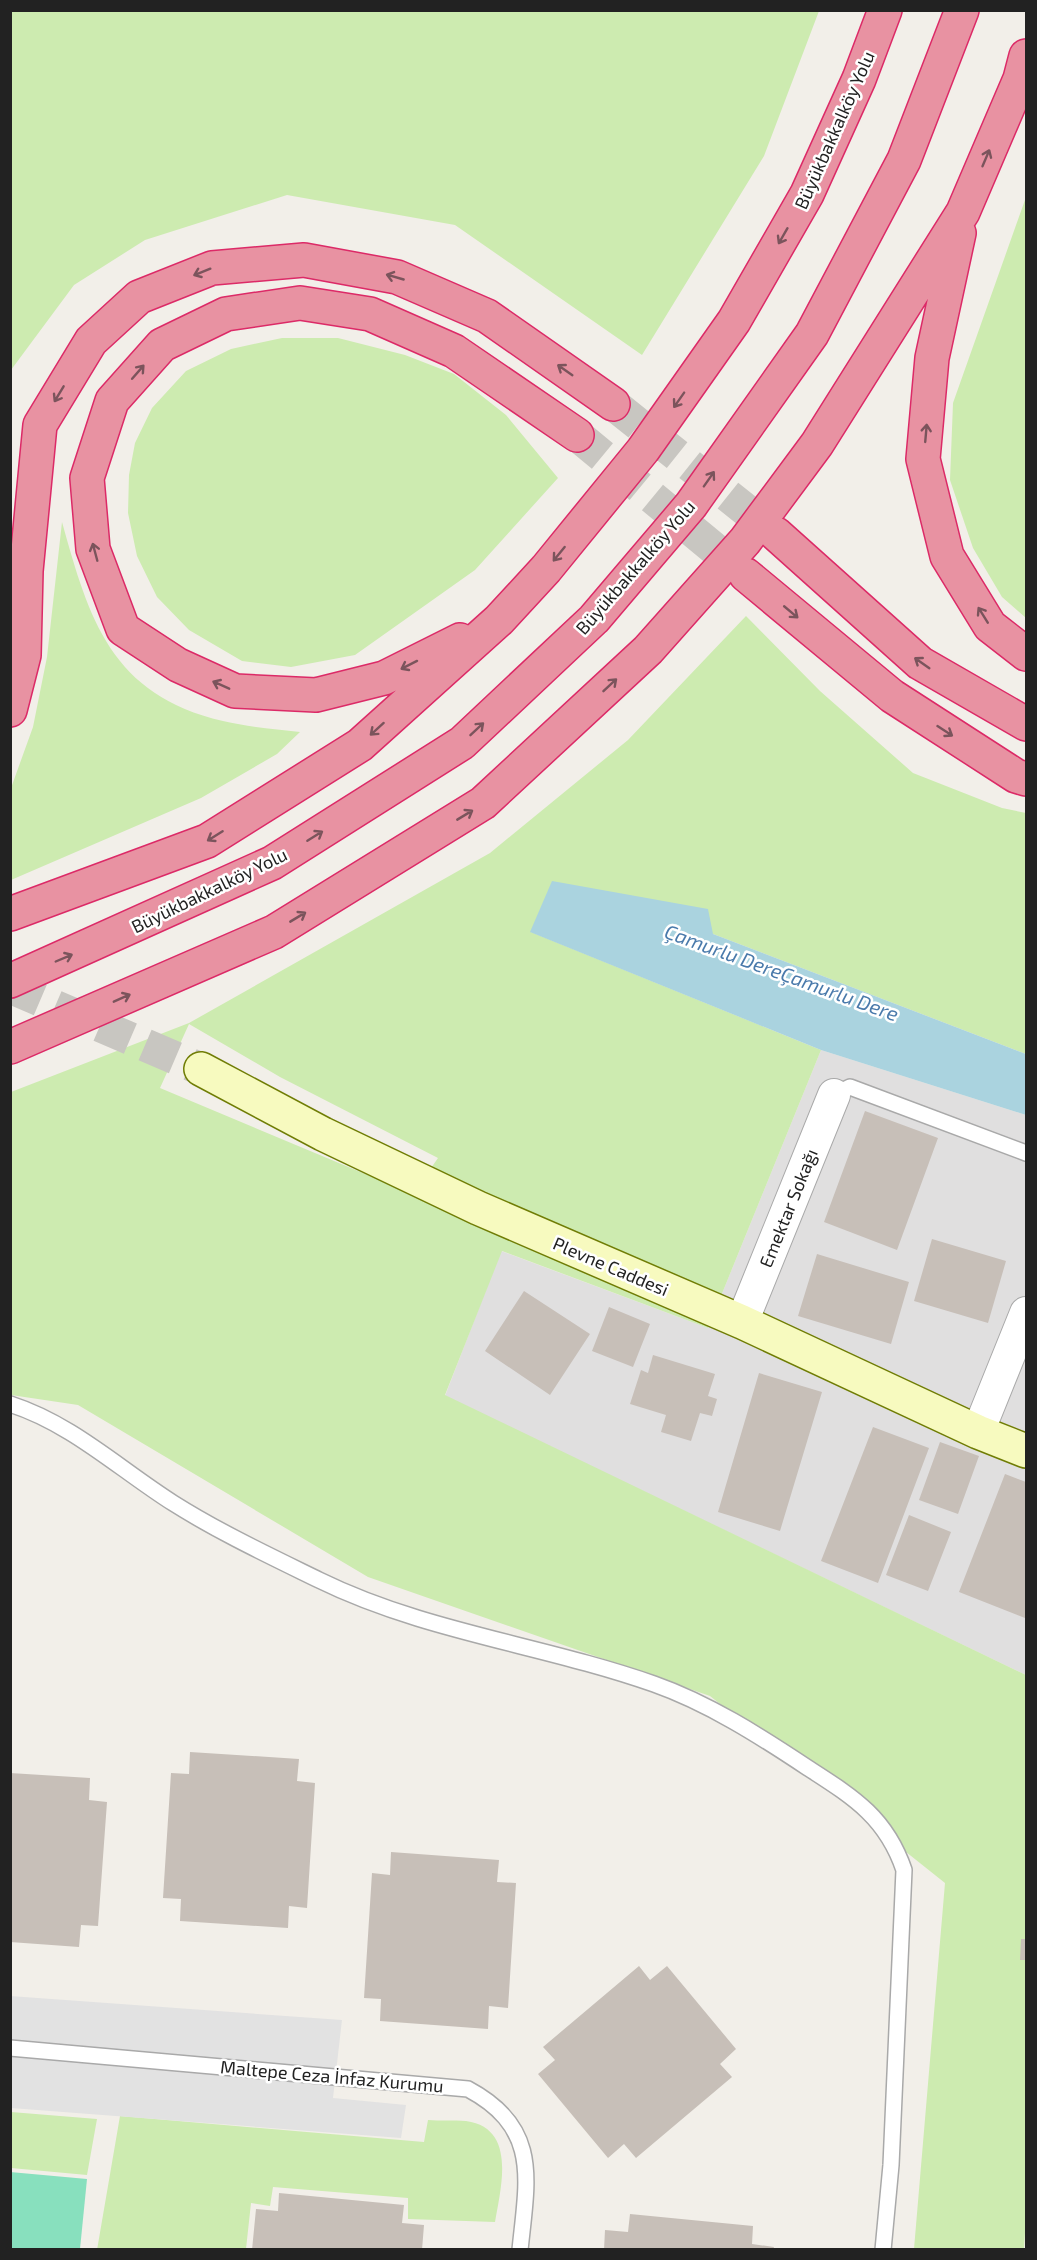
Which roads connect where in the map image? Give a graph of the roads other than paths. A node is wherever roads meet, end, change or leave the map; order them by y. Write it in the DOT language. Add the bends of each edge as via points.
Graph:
graph roads {
  1 [pos="885,10"];
  2 [pos="962,10"];
  3 [pos="1026,56"];
  4 [pos="963,212"];
  5 [pos="613,404"];
  6 [pos="577,435"];
  7 [pos="776,534"];
  8 [pos="746,575"];
  9 [pos="499,620"];
  10 [pos="1026,654"];
  11 [pos="10,710"];
  12 [pos="1026,724"];
  13 [pos="1026,779"];
  14 [pos="10,914"];
  15 [pos="10,981"];
  16 [pos="10,1047"];
  17 [pos="201,1069"];
  18 [pos="834,1095"];
  19 [pos="1026,1153"];
  20 [pos="1026,1313"];
  21 [pos="742,1322"];
  22 [pos="10,1404"];
  23 [pos="978,1432"];
  24 [pos="1026,1451"];
  25 [pos="10,2048"];
  26 [pos="520,2250"];
  27 [pos="884,2250"];
  1 -- 9 [label="highway, Büyükbakkalköy Yolu, one-way" via="807,194 734,321 643,450"];
  15 -- 2 [label="highway, Büyükbakkalköy Yolu, one-way" via="272,863 462,743 594,619 691,505 812,334 904,160"];
  4 -- 3 [label="highway, one-way" via="1020,79"];
  10 -- 4 [label="highway, one-way" via="990,626 947,556 923,459 932,358"];
  16 -- 4 [label="highway, one-way" via="274,932 483,803 648,650 745,541 817,444"];
  5 -- 11 [label="highway, one-way" via="487,316 397,277 304,260 212,268 140,297 91,341 40,425 26,571 24,655"];
  9 -- 6 [label="highway, one-way" via="384,678 316,695 235,691 178,665 123,629 93,549 87,478 112,401 162,345 226,314 300,303 370,314 454,351"];
  12 -- 7 [label="highway, one-way" via="920,663"];
  8 -- 13 [label="highway, one-way" via="892,696"];
  9 -- 14 [label="highway, Büyükbakkalköy Yolu, one-way" via="360,745 207,841"];
  17 -- 21 [label="street, Plevne Caddesi" via="323,1134 478,1208"];
  18 -- 19 [label="lane" via="850,1088"];
  18 -- 21 [label="street, Emektar Sokağı"];
  20 -- 23 [label="street"];
  21 -- 23 [label="street, Plevne Caddesi"];
  22 -- 27 [label="lane" via="41,1414 174,1503 321,1581 431,1624 601,1667 696,1703 778,1748 847,1793 879,1822 896,1846 904,1870"];
  23 -- 24 [label="street, Plevne Caddesi"];
  25 -- 26 [label="lane, Maltepe Ceza İnfaz Kurumu" via="468,2089 487,2099 504,2116 526,2156"];
}
